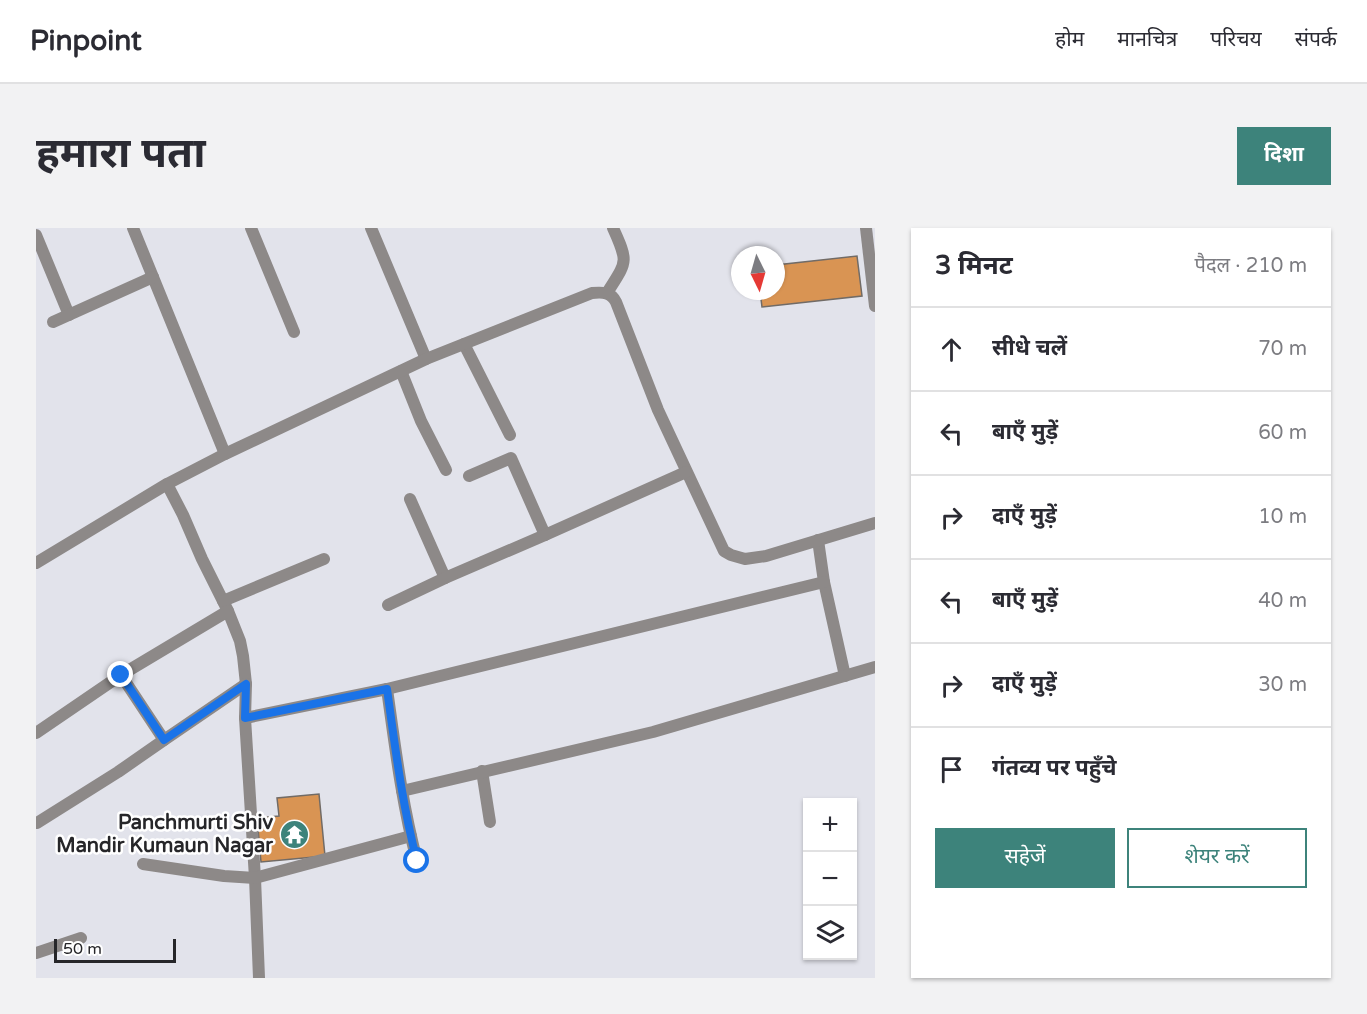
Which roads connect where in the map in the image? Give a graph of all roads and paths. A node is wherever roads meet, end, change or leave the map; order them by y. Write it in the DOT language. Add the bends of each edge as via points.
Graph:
graph roads {
  1 [pos="133,228"];
  2 [pos="251,228"];
  3 [pos="371,228"];
  4 [pos="613,228"];
  5 [pos="867,228"];
  6 [pos="36,235"];
  7 [pos="153,277"];
  8 [pos="607,293"];
  9 [pos="875,306"];
  10 [pos="69,315"];
  11 [pos="52,322"];
  12 [pos="294,332"];
  13 [pos="464,344"];
  14 [pos="426,359"];
  15 [pos="401,371"];
  16 [pos="510,435"];
  17 [pos="225,454"];
  18 [pos="446,470"];
  19 [pos="686,472"];
  20 [pos="469,476"];
  21 [pos="167,483"];
  22 [pos="410,499"];
  23 [pos="875,523"];
  24 [pos="545,535"];
  25 [pos="818,540"];
  26 [pos="324,559"];
  27 [pos="37,560"];
  28 [pos="445,578"];
  29 [pos="824,582"];
  30 [pos="388,605"];
  31 [pos="226,606"];
  32 [pos="875,667"];
  33 [pos="121,675"];
  34 [pos="845,676"];
  35 [pos="246,684"];
  36 [pos="387,689"];
  37 [pos="245,718"];
  38 [pos="36,733"];
  39 [pos="164,740"];
  40 [pos="482,771"];
  41 [pos="402,791"];
  42 [pos="490,822"];
  43 [pos="37,823"];
  44 [pos="411,836"];
  45 [pos="417,861"];
  46 [pos="143,864"];
  47 [pos="255,878"];
  48 [pos="81,938"];
  49 [pos="36,953"];
  50 [pos="259,978"];
  1 -- 7 [label="street"];
  2 -- 12 [label="street"];
  3 -- 14 [label="street"];
  4 -- 8 [label="street" via="624,259"];
  5 -- 9 [label="street"];
  6 -- 10 [label="street"];
  7 -- 10 [label="street"];
  7 -- 17 [label="street"];
  8 -- 13 [label="street" via="592,293"];
  8 -- 19 [label="street" via="616,302"];
  10 -- 11 [label="street"];
  13 -- 14 [label="street"];
  13 -- 16 [label="street"];
  14 -- 15 [label="street"];
  15 -- 17 [label="street"];
  15 -- 18 [label="street"];
  17 -- 21 [label="street"];
  19 -- 24 [label="street"];
  19 -- 25 [label="street" via="724,552 745,559"];
  20 -- 24 [label="street" via="511,458"];
  21 -- 27 [label="street"];
  21 -- 31 [label="street"];
  22 -- 28 [label="street"];
  23 -- 25 [label="street"];
  24 -- 28 [label="street"];
  25 -- 29 [label="street"];
  26 -- 31 [label="street"];
  28 -- 30 [label="street"];
  29 -- 34 [label="street"];
  29 -- 36 [label="street"];
  31 -- 33 [label="street"];
  31 -- 35 [label="street" via="240,641"];
  32 -- 34 [label="street"];
  33 -- 38 [label="street"];
  33 -- 39 [label="street"];
  34 -- 40 [label="street" via="653,732"];
  35 -- 37 [label="street"];
  35 -- 39 [label="street"];
  36 -- 37 [label="street"];
  36 -- 41 [label="street"];
  37 -- 47 [label="street"];
  39 -- 43 [label="street"];
  40 -- 41 [label="street"];
  40 -- 42 [label="street"];
  41 -- 44 [label="street"];
  44 -- 45 [label="street"];
  44 -- 47 [label="street"];
  46 -- 47 [label="street"];
  47 -- 50 [label="street"];
  48 -- 49 [label="street"];
}
